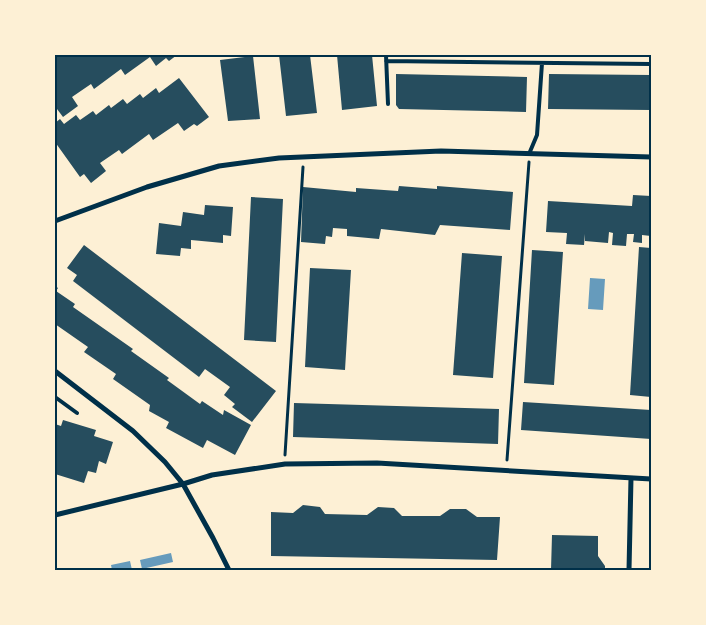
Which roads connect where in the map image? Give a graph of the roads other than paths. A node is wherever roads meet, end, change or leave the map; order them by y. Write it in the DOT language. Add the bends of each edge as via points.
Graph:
graph roads {
  1 [pos="386,55"];
  2 [pos="386,61"];
  3 [pos="542,63"];
  4 [pos="651,64"];
  5 [pos="388,104"];
  6 [pos="529,154"];
  7 [pos="651,157"];
  8 [pos="56,222"];
  9 [pos="55,371"];
  10 [pos="55,397"];
  11 [pos="77,413"];
  12 [pos="631,478"];
  13 [pos="651,479"];
  14 [pos="183,484"];
  15 [pos="55,515"];
  16 [pos="229,570"];
  17 [pos="628,570"];
  1 -- 2 [label="lane"];
  2 -- 3 [label="lane"];
  2 -- 5 [label="lane"];
  3 -- 4 [label="lane"];
  3 -- 6 [label="lane" via="537,135"];
  6 -- 7 [label="street"];
  6 -- 8 [label="street" via="441,151 304,156 219,166 146,186"];
  9 -- 14 [label="street" via="133,431"];
  10 -- 11 [label="lane"];
  12 -- 13 [label="street"];
  12 -- 14 [label="street" via="377,463 285,464 212,475"];
  12 -- 17 [label="street"];
  14 -- 15 [label="street"];
  14 -- 16 [label="street"];
}
